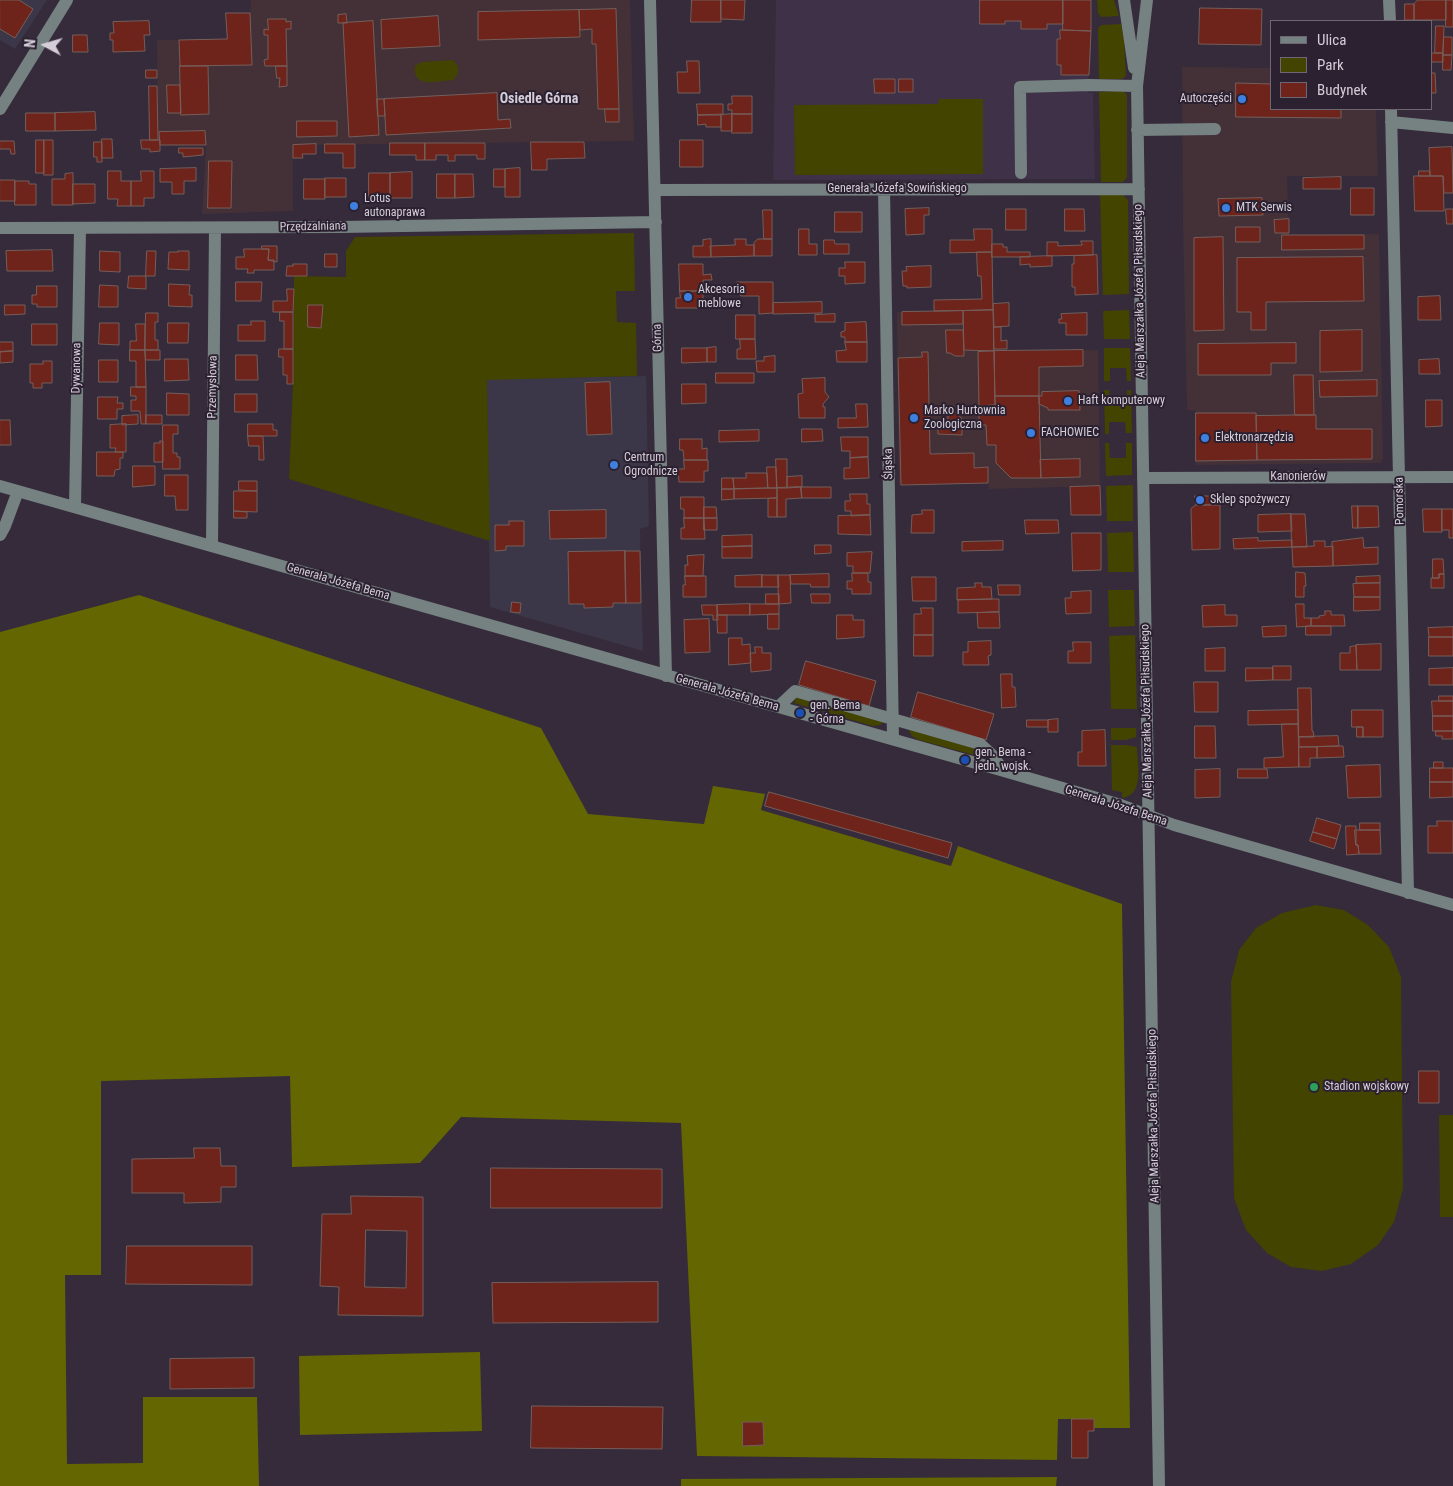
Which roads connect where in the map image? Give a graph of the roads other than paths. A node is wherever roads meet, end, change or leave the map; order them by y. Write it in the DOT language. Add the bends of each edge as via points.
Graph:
graph roads {
  1 [pos="67,0"];
  2 [pos="650,0"];
  3 [pos="1124,0"];
  4 [pos="1147,0"];
  5 [pos="1389,0"];
  6 [pos="1390,20"];
  7 [pos="1137,86"];
  8 [pos="0,109"];
  9 [pos="1391,110"];
  10 [pos="1392,122"];
  11 [pos="1453,128"];
  12 [pos="1215,129"];
  13 [pos="1137,130"];
  14 [pos="1020,173"];
  15 [pos="884,188"];
  16 [pos="1139,189"];
  17 [pos="655,190"];
  18 [pos="656,222"];
  19 [pos="0,228"];
  20 [pos="215,228"];
  21 [pos="80,229"];
  22 [pos="1400,477"];
  23 [pos="1453,477"];
  24 [pos="1144,478"];
  25 [pos="0,486"];
  26 [pos="18,491"];
  27 [pos="75,506"];
  28 [pos="0,535"];
  29 [pos="212,546"];
  30 [pos="666,676"];
  31 [pos="778,707"];
  32 [pos="893,720"];
  33 [pos="893,740"];
  34 [pos="1004,771"];
  35 [pos="1149,814"];
  36 [pos="1408,893"];
  37 [pos="1453,905"];
  38 [pos="1159,1486"];
  1 -- 8 [label="street"];
  2 -- 17 [label="street, Górna"];
  3 -- 7 [label="street, Aleja Marszałka Józefa Piłsudskiego"];
  4 -- 7 [label="street, Aleja Marszałka Józefa Piłsudskiego"];
  5 -- 6 [label="street"];
  7 -- 13 [label="street, Aleja Marszałka Józefa Piłsudskiego"];
  7 -- 14 [label="street" via="1020,87"];
  9 -- 10 [label="street, Pomorska"];
  10 -- 11 [label="street"];
  10 -- 22 [label="street, Pomorska"];
  12 -- 13 [label="street"];
  13 -- 16 [label="street, Aleja Marszałka Józefa Piłsudskiego"];
  15 -- 16 [label="street, Generała Józefa Sowińskiego"];
  15 -- 17 [label="street, Generała Józefa Sowińskiego"];
  15 -- 32 [label="street, Śląska"];
  16 -- 24 [label="street, Aleja Marszałka Józefa Piłsudskiego"];
  17 -- 18 [label="street, Górna"];
  18 -- 20 [label="street, Przędzalniana"];
  18 -- 30 [label="street, Górna"];
  19 -- 21 [label="street, Przędzalniana"];
  20 -- 21 [label="street, Przędzalniana"];
  20 -- 29 [label="street, Przemysłowa"];
  21 -- 27 [label="street, Dywanowa"];
  22 -- 23 [label="street, Kanonierów"];
  22 -- 24 [label="street, Kanonierów"];
  22 -- 36 [label="street, Pomorska"];
  24 -- 35 [label="street, Aleja Marszałka Józefa Piłsudskiego"];
  25 -- 26 [label="street, Generała Józefa Bema"];
  26 -- 27 [label="street, Generała Józefa Bema"];
  26 -- 28 [label="street"];
  27 -- 29 [label="street, Generała Józefa Bema"];
  29 -- 30 [label="street, Generała Józefa Bema"];
  30 -- 31 [label="street, Generała Józefa Bema"];
  31 -- 32 [label="street" via="795,691"];
  31 -- 33 [label="street, Generała Józefa Bema"];
  32 -- 33 [label="street, Śląska"];
  32 -- 34 [label="street" via="980,744"];
  33 -- 34 [label="street, Generała Józefa Bema"];
  34 -- 35 [label="street, Generała Józefa Bema"];
  35 -- 36 [label="street, Generała Józefa Bema" via="1174,825"];
  35 -- 38 [label="street, Aleja Marszałka Józefa Piłsudskiego"];
  36 -- 37 [label="street, Generała Józefa Bema"];
}
